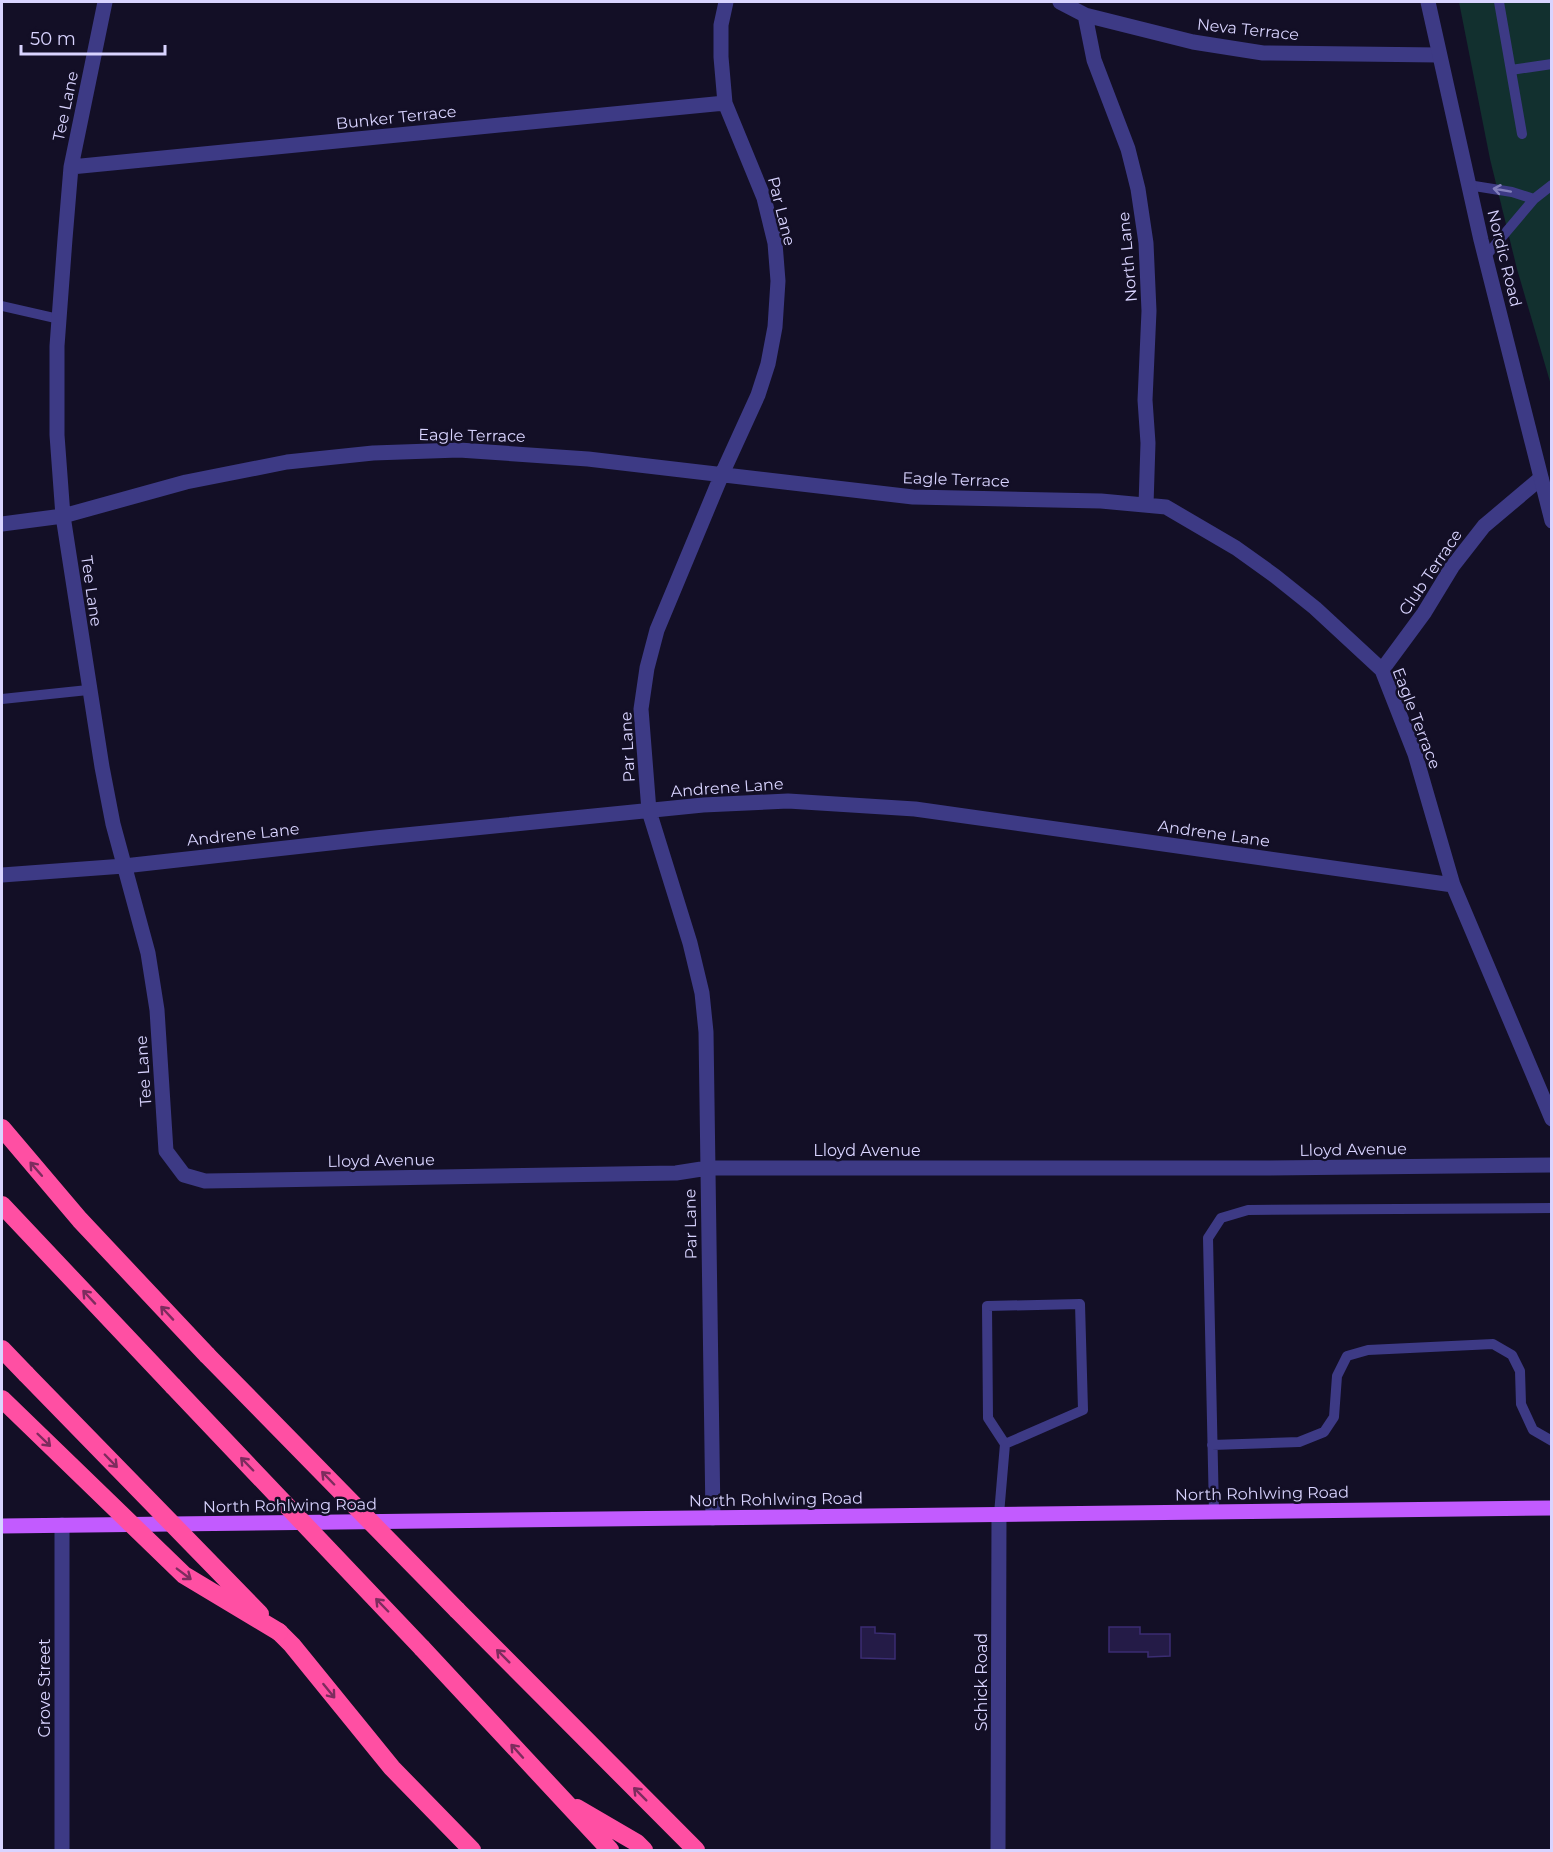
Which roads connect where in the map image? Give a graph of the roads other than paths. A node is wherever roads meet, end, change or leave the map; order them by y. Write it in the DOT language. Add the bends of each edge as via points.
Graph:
graph roads {
  1 [pos="105,2"];
  2 [pos="726,2"];
  3 [pos="1060,2"];
  4 [pos="1428,2"];
  5 [pos="1499,2"];
  6 [pos="1085,15"];
  7 [pos="1439,55"];
  8 [pos="1551,64"];
  9 [pos="1511,70"];
  10 [pos="725,103"];
  11 [pos="1522,134"];
  12 [pos="71,167"];
  13 [pos="1468,185"];
  14 [pos="1551,185"];
  15 [pos="1534,199"];
  16 [pos="1485,257"];
  17 [pos="2,306"];
  18 [pos="59,319"];
  19 [pos="722,474"];
  20 [pos="1541,478"];
  21 [pos="1146,505"];
  22 [pos="63,516"];
  23 [pos="1551,521"];
  24 [pos="2,524"];
  25 [pos="1382,670"];
  26 [pos="88,690"];
  27 [pos="2,699"];
  28 [pos="649,811"];
  29 [pos="124,866"];
  30 [pos="2,875"];
  31 [pos="1453,885"];
  32 [pos="1551,1119"];
  33 [pos="2,1128"];
  34 [pos="1551,1165"];
  35 [pos="708,1168"];
  36 [pos="184,1175"];
  37 [pos="2,1206"];
  38 [pos="1551,1208"];
  39 [pos="2,1349"];
  40 [pos="2,1399"];
  41 [pos="1551,1441"];
  42 [pos="1005,1444"];
  43 [pos="1212,1445"];
  44 [pos="1551,1508"];
  45 [pos="1214,1512"];
  46 [pos="999,1514"];
  47 [pos="713,1518"];
  48 [pos="62,1525"];
  49 [pos="2,1526"];
  50 [pos="279,1632"];
  51 [pos="556,1794"];
  52 [pos="62,1851"];
  53 [pos="472,1851"];
  54 [pos="610,1851"];
  55 [pos="644,1851"];
  56 [pos="698,1851"];
  57 [pos="998,1851"];
  1 -- 12 [label="street, Tee Lane"];
  2 -- 10 [label="street, Par Lane" via="721,25"];
  3 -- 6 [label="street, Neva Terrace"];
  4 -- 7 [label="street, Nordic Road"];
  5 -- 9 [label="lane"];
  6 -- 7 [label="street, Neva Terrace" via="1193,42 1263,53"];
  6 -- 21 [label="street, North Lane" via="1094,60 1128,149 1146,243"];
  7 -- 13 [label="street, Nordic Road"];
  8 -- 9 [label="lane"];
  9 -- 11 [label="lane"];
  10 -- 12 [label="street, Bunker Terrace"];
  10 -- 19 [label="street, Par Lane" via="764,198 775,243 778,281 768,364"];
  12 -- 18 [label="street, Tee Lane"];
  15 -- 13 [label="lane, one-way"];
  13 -- 16 [label="street, Nordic Road"];
  14 -- 15 [label="lane"];
  15 -- 16 [label="lane"];
  16 -- 20 [label="street, Nordic Road"];
  17 -- 18 [label="lane"];
  18 -- 22 [label="street, Tee Lane" via="57,435"];
  19 -- 21 [label="street, Eagle Terrace" via="914,497"];
  19 -- 22 [label="street, Eagle Terrace" via="527,453 373,453 222,474"];
  19 -- 28 [label="street, Par Lane" via="665,609 647,668 641,709"];
  20 -- 23 [label="street, Nordic Road"];
  20 -- 25 [label="street, Club Terrace" via="1484,526"];
  21 -- 25 [label="street, Eagle Terrace" via="1166,507 1236,548 1315,608"];
  22 -- 24 [label="street, Eagle Terrace"];
  22 -- 26 [label="street, Tee Lane"];
  25 -- 31 [label="street, Eagle Terrace" via="1415,754"];
  26 -- 27 [label="lane"];
  26 -- 29 [label="street, Tee Lane"];
  28 -- 29 [label="street, Andrene Lane"];
  28 -- 31 [label="street, Andrene Lane" via="788,801 915,809"];
  28 -- 35 [label="street, Par Lane" via="702,993"];
  29 -- 30 [label="street, Andrene Lane"];
  29 -- 36 [label="street, Tee Lane" via="148,953 158,1019 166,1151"];
  31 -- 32 [label="street, Eagle Terrace"];
  56 -- 33 [label="highway, one-way, bridge" via="207,1355 80,1220"];
  34 -- 35 [label="street, Lloyd Avenue"];
  35 -- 36 [label="street, Lloyd Avenue" via="676,1173 217,1181"];
  35 -- 47 [label="street, Par Lane"];
  51 -- 37 [label="highway, one-way, bridge" via="422,1647"];
  38 -- 43 [label="lane" via="1248,1209 1221,1218 1208,1238"];
  39 -- 50 [label="highway, one-way, bridge"];
  40 -- 50 [label="highway, one-way, bridge" via="184,1575"];
  41 -- 43 [label="lane" via="1533,1430 1521,1404 1520,1371 1512,1355 1493,1344 1368,1350 1347,1356 1337,1376 1334,1417 1324,1432 1299,1442"];
  42 -- 42 [label="lane" via="988,1418 987,1306 1080,1304 1083,1410"];
  42 -- 46 [label="lane"];
  43 -- 45 [label="lane"];
  44 -- 45 [label="main road, North Rohlwing Road"];
  45 -- 46 [label="main road, North Rohlwing Road"];
  46 -- 47 [label="main road, North Rohlwing Road"];
  46 -- 57 [label="street, Schick Road"];
  47 -- 48 [label="main road, North Rohlwing Road"];
  48 -- 49 [label="main road, North Rohlwing Road"];
  48 -- 52 [label="street, Grove Street"];
  50 -- 53 [label="highway, one-way" via="392,1768"];
  51 -- 54 [label="highway"];
  51 -- 55 [label="highway"];
}
